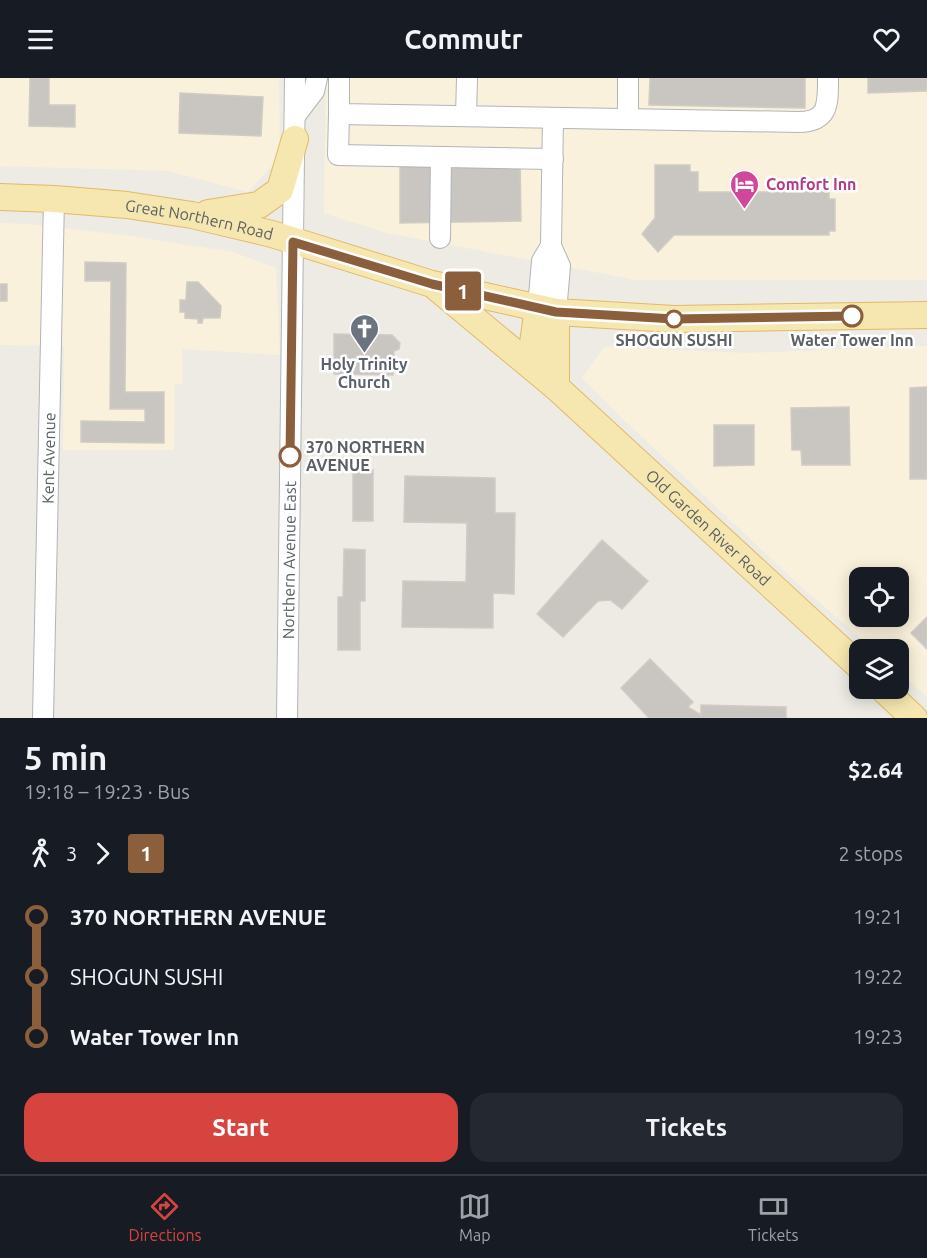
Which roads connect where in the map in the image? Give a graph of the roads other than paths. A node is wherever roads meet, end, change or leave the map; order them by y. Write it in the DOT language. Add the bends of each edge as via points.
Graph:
graph roads {
  1 [pos="295,78"];
  2 [pos="317,78"];
  3 [pos="339,78"];
  4 [pos="467,78"];
  5 [pos="628,78"];
  6 [pos="828,78"];
  7 [pos="339,114"];
  8 [pos="466,116"];
  9 [pos="553,118"];
  10 [pos="628,119"];
  11 [pos="295,127"];
  12 [pos="441,157"];
  13 [pos="553,159"];
  14 [pos="0,197"];
  15 [pos="54,199"];
  16 [pos="192,215"];
  17 [pos="440,238"];
  18 [pos="293,242"];
  19 [pos="432,284"];
  20 [pos="547,310"];
  21 [pos="927,315"];
  22 [pos="536,370"];
  23 [pos="556,387"];
  24 [pos="849,657"];
  25 [pos="894,699"];
  26 [pos="43,718"];
  27 [pos="287,718"];
  28 [pos="914,718"];
  1 -- 11 [label="street, Northern Avenue East"];
  2 -- 11 [label="street"];
  3 -- 7 [label="street"];
  4 -- 8 [label="street"];
  5 -- 10 [label="street"];
  6 -- 10 [label="street" via="825,110 809,122"];
  7 -- 8 [label="street"];
  7 -- 12 [label="street" via="338,155"];
  8 -- 9 [label="street"];
  9 -- 10 [label="street"];
  9 -- 13 [label="street"];
  11 -- 16 [label="main road" via="280,190 259,206"];
  11 -- 18 [label="street, Northern Avenue East"];
  12 -- 13 [label="street"];
  12 -- 17 [label="street"];
  13 -- 20 [label="street" via="551,246 560,266"];
  14 -- 15 [label="main road, Great Northern Road"];
  15 -- 16 [label="main road, Great Northern Road"];
  15 -- 26 [label="street, Kent Avenue"];
  16 -- 18 [label="main road, Great Northern Road"];
  18 -- 19 [label="main road, Great Northern Road"];
  18 -- 27 [label="street, Northern Avenue East"];
  19 -- 20 [label="main road, Great Northern Road"];
  19 -- 22 [label="main road, Old Garden River Road"];
  20 -- 21 [label="main road, Great Northern Road" via="674,319"];
  20 -- 22 [label="main road" via="532,350"];
  20 -- 23 [label="main road"];
  22 -- 23 [label="main road, Old Garden River Road"];
  23 -- 24 [label="main road, Old Garden River Road"];
  25 -- 28 [label="main road"];
}
